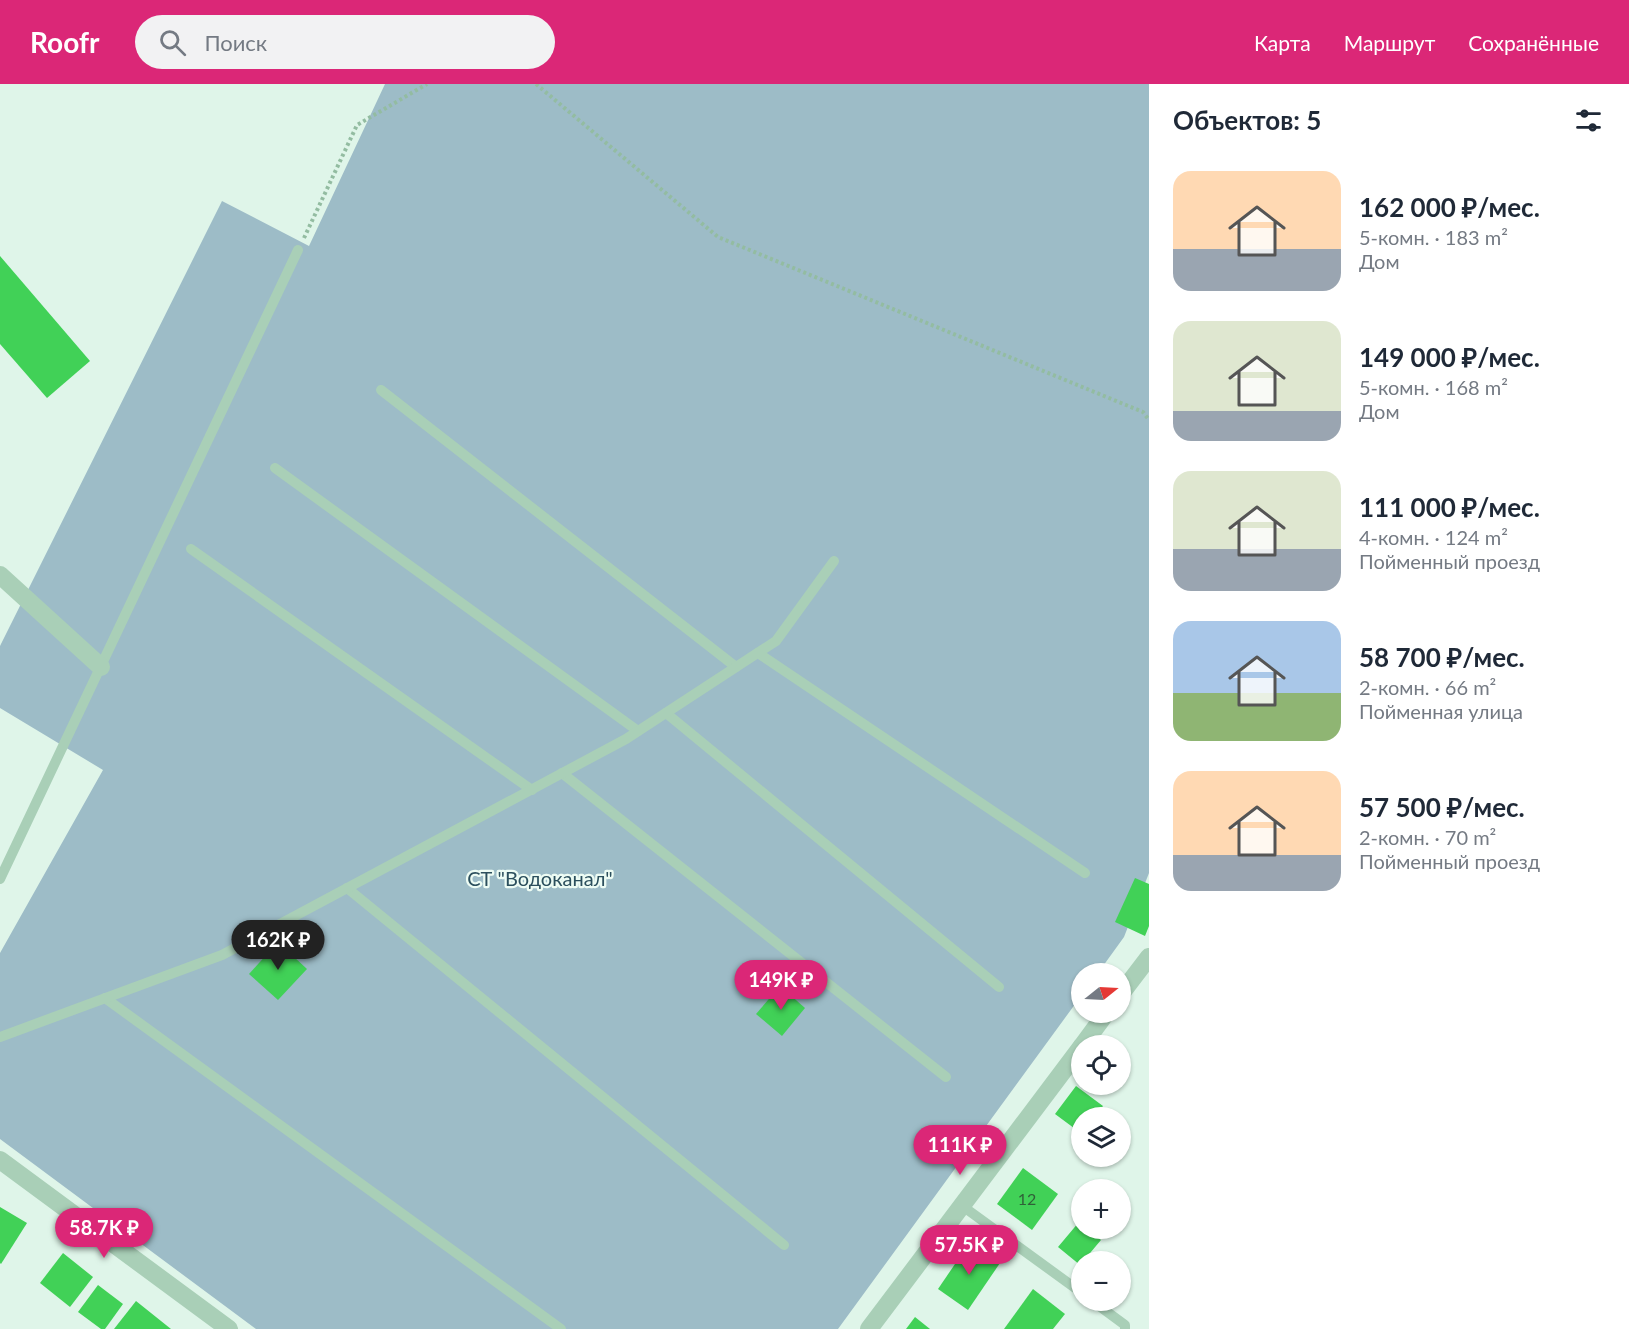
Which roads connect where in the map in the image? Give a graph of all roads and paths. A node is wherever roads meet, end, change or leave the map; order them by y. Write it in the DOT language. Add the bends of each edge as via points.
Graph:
graph roads {
  1 [pos="427,84"];
  2 [pos="536,84"];
  3 [pos="298,250"];
  4 [pos="381,390"];
  5 [pos="1149,420"];
  6 [pos="275,468"];
  7 [pos="191,549"];
  8 [pos="834,561"];
  9 [pos="0,574"];
  10 [pos="758,653"];
  11 [pos="101,667"];
  12 [pos="736,668"];
  13 [pos="666,713"];
  14 [pos="638,731"];
  15 [pos="562,773"];
  16 [pos="532,790"];
  17 [pos="1085,873"];
  18 [pos="0,879"];
  19 [pos="347,888"];
  20 [pos="1149,957"];
  21 [pos="1131,981"];
  22 [pos="999,987"];
  23 [pos="105,998"];
  24 [pos="0,1037"];
  25 [pos="1071,1060"];
  26 [pos="946,1077"];
  27 [pos="0,1160"];
  28 [pos="962,1204"];
  29 [pos="784,1245"];
  30 [pos="1071,1285"];
  31 [pos="1106,1311"];
  32 [pos="229,1329"];
  33 [pos="561,1329"];
  34 [pos="868,1329"];
  35 [pos="1125,1329"];
  1 -- 3 [label="path" via="357,125"];
  2 -- 5 [label="path" via="718,237 1143,412"];
  3 -- 11 [label="lane"];
  4 -- 12 [label="lane"];
  6 -- 14 [label="lane"];
  7 -- 16 [label="lane"];
  8 -- 10 [label="lane" via="776,642"];
  9 -- 11 [label="street"];
  10 -- 12 [label="lane"];
  10 -- 17 [label="lane"];
  11 -- 18 [label="lane"];
  12 -- 13 [label="lane"];
  13 -- 14 [label="lane"];
  13 -- 22 [label="lane"];
  14 -- 15 [label="lane"];
  15 -- 16 [label="lane"];
  15 -- 26 [label="lane"];
  16 -- 19 [label="lane"];
  19 -- 23 [label="lane" via="222,955"];
  19 -- 29 [label="lane"];
  20 -- 21 [label="street"];
  23 -- 24 [label="lane"];
  23 -- 33 [label="lane"];
  25 -- 28 [label="street"];
  27 -- 32 [label="street"];
  28 -- 30 [label="lane"];
  28 -- 34 [label="street"];
  31 -- 35 [label="lane"];
}
